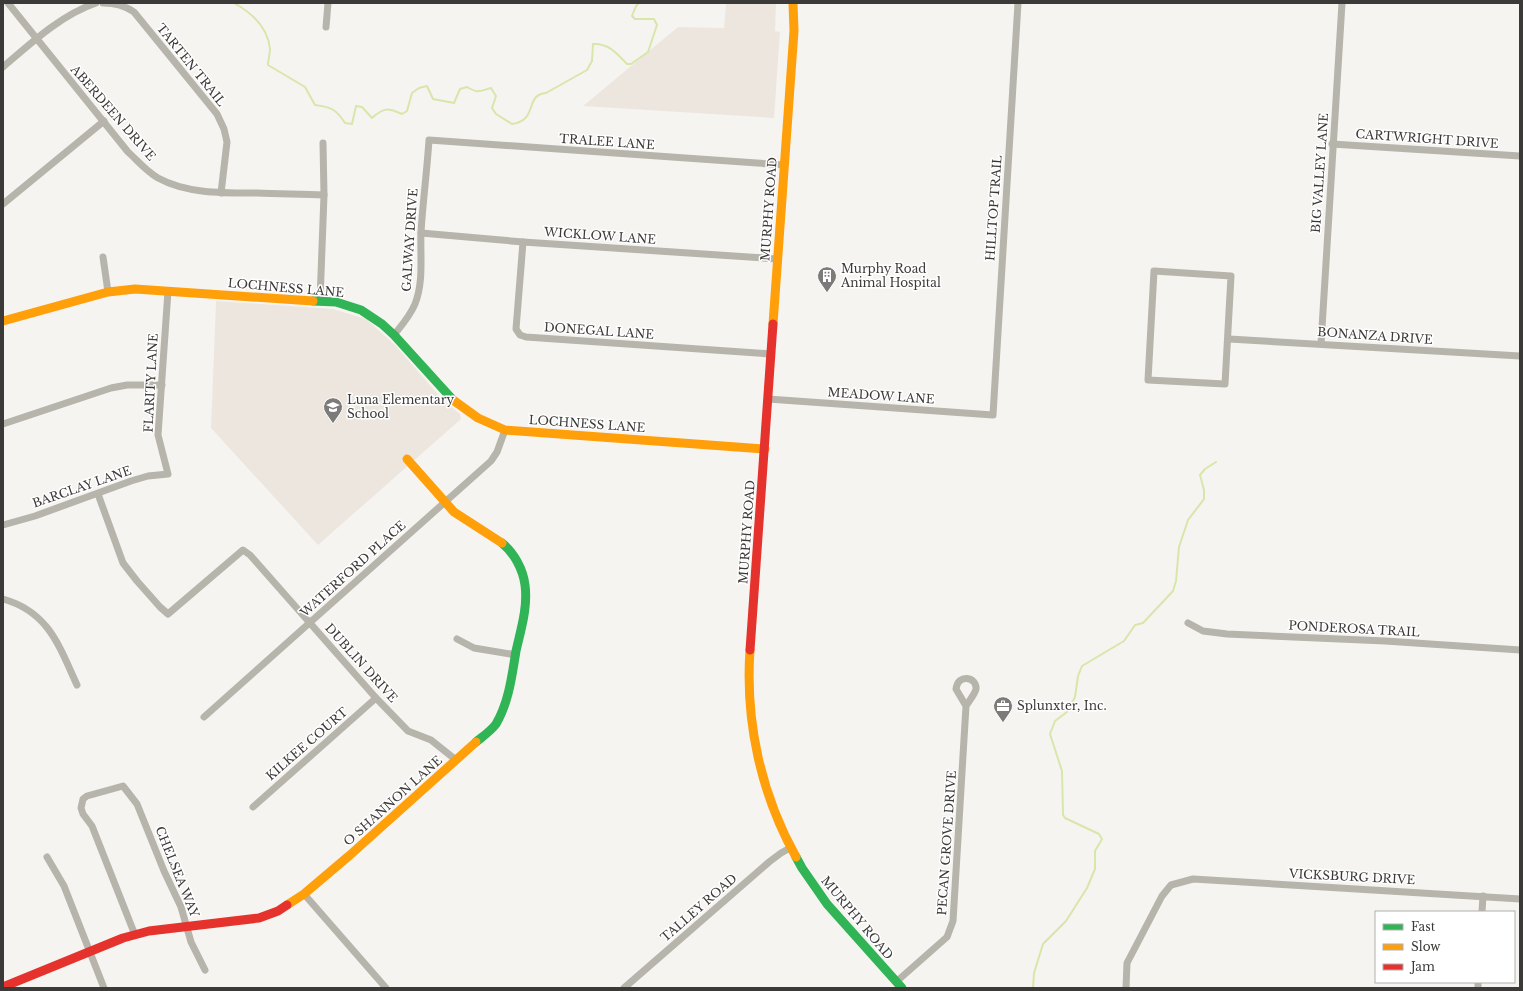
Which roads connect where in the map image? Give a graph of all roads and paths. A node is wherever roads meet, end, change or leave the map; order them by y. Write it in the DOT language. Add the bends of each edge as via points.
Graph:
graph roads {
  1 [pos="8,3"];
  2 [pos="96,3"];
  3 [pos="103,3"];
  4 [pos="328,3"];
  5 [pos="793,3"];
  6 [pos="801,3"];
  7 [pos="1018,3"];
  8 [pos="1342,3"];
  9 [pos="326,26"];
  10 [pos="794,32"];
  11 [pos="37,39"];
  12 [pos="3,67"];
  13 [pos="104,121"];
  14 [pos="429,140"];
  15 [pos="323,143"];
  16 [pos="1332,144"];
  17 [pos="1520,156"];
  18 [pos="784,166"];
  19 [pos="221,193"];
  20 [pos="324,194"];
  21 [pos="3,204"];
  22 [pos="421,233"];
  23 [pos="523,242"];
  24 [pos="103,257"];
  25 [pos="778,259"];
  26 [pos="168,291"];
  27 [pos="108,292"];
  28 [pos="320,301"];
  29 [pos="3,321"];
  30 [pos="394,335"];
  31 [pos="1229,339"];
  32 [pos="1321,344"];
  33 [pos="771,354"];
  34 [pos="1520,356"];
  35 [pos="162,385"];
  36 [pos="768,399"];
  37 [pos="993,415"];
  38 [pos="3,424"];
  39 [pos="505,430"];
  40 [pos="764,449"];
  41 [pos="407,459"];
  42 [pos="168,474"];
  43 [pos="98,494"];
  44 [pos="445,501"];
  45 [pos="3,525"];
  46 [pos="3,599"];
  47 [pos="310,623"];
  48 [pos="1188,623"];
  49 [pos="457,639"];
  50 [pos="1520,650"];
  51 [pos="516,655"];
  52 [pos="77,685"];
  53 [pos="376,698"];
  54 [pos="966,706"];
  55 [pos="204,717"];
  56 [pos="456,760"];
  57 [pos="253,807"];
  58 [pos="790,848"];
  59 [pos="47,857"];
  60 [pos="304,894"];
  61 [pos="1483,896"];
  62 [pos="1520,898"];
  63 [pos="1482,911"];
  64 [pos="186,926"];
  65 [pos="135,935"];
  66 [pos="90,952"];
  67 [pos="205,970"];
  68 [pos="899,985"];
  69 [pos="3,987"];
  70 [pos="104,988"];
  71 [pos="386,988"];
  72 [pos="624,988"];
  73 [pos="1126,988"];
  1 -- 11 [label="street, ABERDEEN DRIVE"];
  2 -- 11 [label="street" via="72,13"];
  3 -- 19 [label="street, TARTEN TRAIL" via="127,7 134,12 217,114 227,142"];
  4 -- 9 [label="street"];
  5 -- 10 [label="street, MURPHY ROAD"];
  6 -- 10 [label="street, MURPHY ROAD"];
  7 -- 37 [label="street, HILLTOP TRAIL"];
  8 -- 16 [label="street, BIG VALLEY LANE"];
  10 -- 18 [label="street, MURPHY ROAD"];
  11 -- 12 [label="street"];
  11 -- 13 [label="street, ABERDEEN DRIVE"];
  13 -- 19 [label="street, ABERDEEN DRIVE" via="128,152 159,178 172,184"];
  13 -- 21 [label="street"];
  14 -- 18 [label="street, TRALEE LANE"];
  14 -- 22 [label="street, GALWAY DRIVE"];
  15 -- 20 [label="street"];
  16 -- 17 [label="street, CARTWRIGHT DRIVE"];
  16 -- 32 [label="street, BIG VALLEY LANE"];
  18 -- 25 [label="street, MURPHY ROAD"];
  19 -- 20 [label="street, ABERDEEN DRIVE"];
  20 -- 28 [label="street"];
  22 -- 23 [label="street, WICKLOW LANE"];
  22 -- 30 [label="street, GALWAY DRIVE" via="422,256 418,295 409,316"];
  23 -- 25 [label="street, WICKLOW LANE"];
  23 -- 33 [label="street, DONEGAL LANE" via="516,328 520,335"];
  24 -- 27 [label="street"];
  25 -- 33 [label="street, MURPHY ROAD"];
  26 -- 27 [label="street, LOCHNESS LANE" via="134,289"];
  26 -- 28 [label="street, LOCHNESS LANE"];
  26 -- 35 [label="street, FLARITY LANE"];
  27 -- 29 [label="street, LOCHNESS LANE"];
  28 -- 30 [label="street, LOCHNESS LANE" via="336,302 361,310"];
  30 -- 39 [label="street, LOCHNESS LANE" via="465,411"];
  31 -- 31 [label="street" via="1231,276 1154,271 1148,380 1225,384"];
  31 -- 32 [label="street, BONANZA DRIVE"];
  32 -- 34 [label="street, BONANZA DRIVE"];
  33 -- 36 [label="street, MURPHY ROAD"];
  35 -- 38 [label="street" via="127,385 111,388"];
  35 -- 42 [label="street, FLARITY LANE" via="158,435"];
  36 -- 37 [label="street, MEADOW LANE"];
  36 -- 40 [label="street, MURPHY ROAD"];
  39 -- 40 [label="street, LOCHNESS LANE"];
  39 -- 44 [label="street, WATERFORD PLACE" via="498,452 491,461"];
  40 -- 58 [label="street, MURPHY ROAD" via="750,656 750,714 754,746 764,785 777,822"];
  41 -- 44 [label="street, O SHANNON LANE"];
  42 -- 43 [label="street, BARCLAY LANE" via="148,476"];
  43 -- 45 [label="street, BARCLAY LANE"];
  43 -- 47 [label="street, DUBLIN DRIVE" via="123,563 168,614 243,550"];
  44 -- 47 [label="street, WATERFORD PLACE"];
  44 -- 51 [label="street, O SHANNON LANE" via="454,512 499,540 508,548 519,565 525,584 525,608"];
  46 -- 52 [label="street" via="28,609 42,620 55,637"];
  47 -- 53 [label="street, DUBLIN DRIVE"];
  47 -- 55 [label="street, WATERFORD PLACE"];
  48 -- 50 [label="street, PONDEROSA TRAIL" via="1203,630 1227,634"];
  49 -- 51 [label="street" via="474,648"];
  51 -- 56 [label="street, O SHANNON LANE" via="508,693 495,725"];
  53 -- 56 [label="street, DUBLIN DRIVE" via="408,731 431,740"];
  53 -- 57 [label="street, KILKEE COURT"];
  54 -- 68 [label="street, PECAN GROVE DRIVE" via="953,921 947,937"];
  56 -- 60 [label="street, O SHANNON LANE"];
  58 -- 68 [label="street, MURPHY ROAD" via="820,895"];
  58 -- 72 [label="street, TALLEY ROAD" via="769,862"];
  59 -- 66 [label="street" via="64,886"];
  60 -- 64 [label="street, O SHANNON LANE" via="278,911 259,918"];
  60 -- 71 [label="street"];
  61 -- 62 [label="street, VICKSBURG DRIVE"];
  61 -- 63 [label="street"];
  61 -- 73 [label="street, VICKSBURG DRIVE" via="1184,880 1171,885 1162,896 1127,963"];
  64 -- 65 [label="street, O SHANNON LANE"];
  64 -- 65 [label="street, CHELSEA WAY" via="181,907 137,804 123,786 87,796 80,808 92,826"];
  64 -- 67 [label="street, CHELSEA WAY"];
  65 -- 66 [label="street, O SHANNON LANE"];
  66 -- 69 [label="street, O SHANNON LANE"];
  66 -- 70 [label="street"];
}
